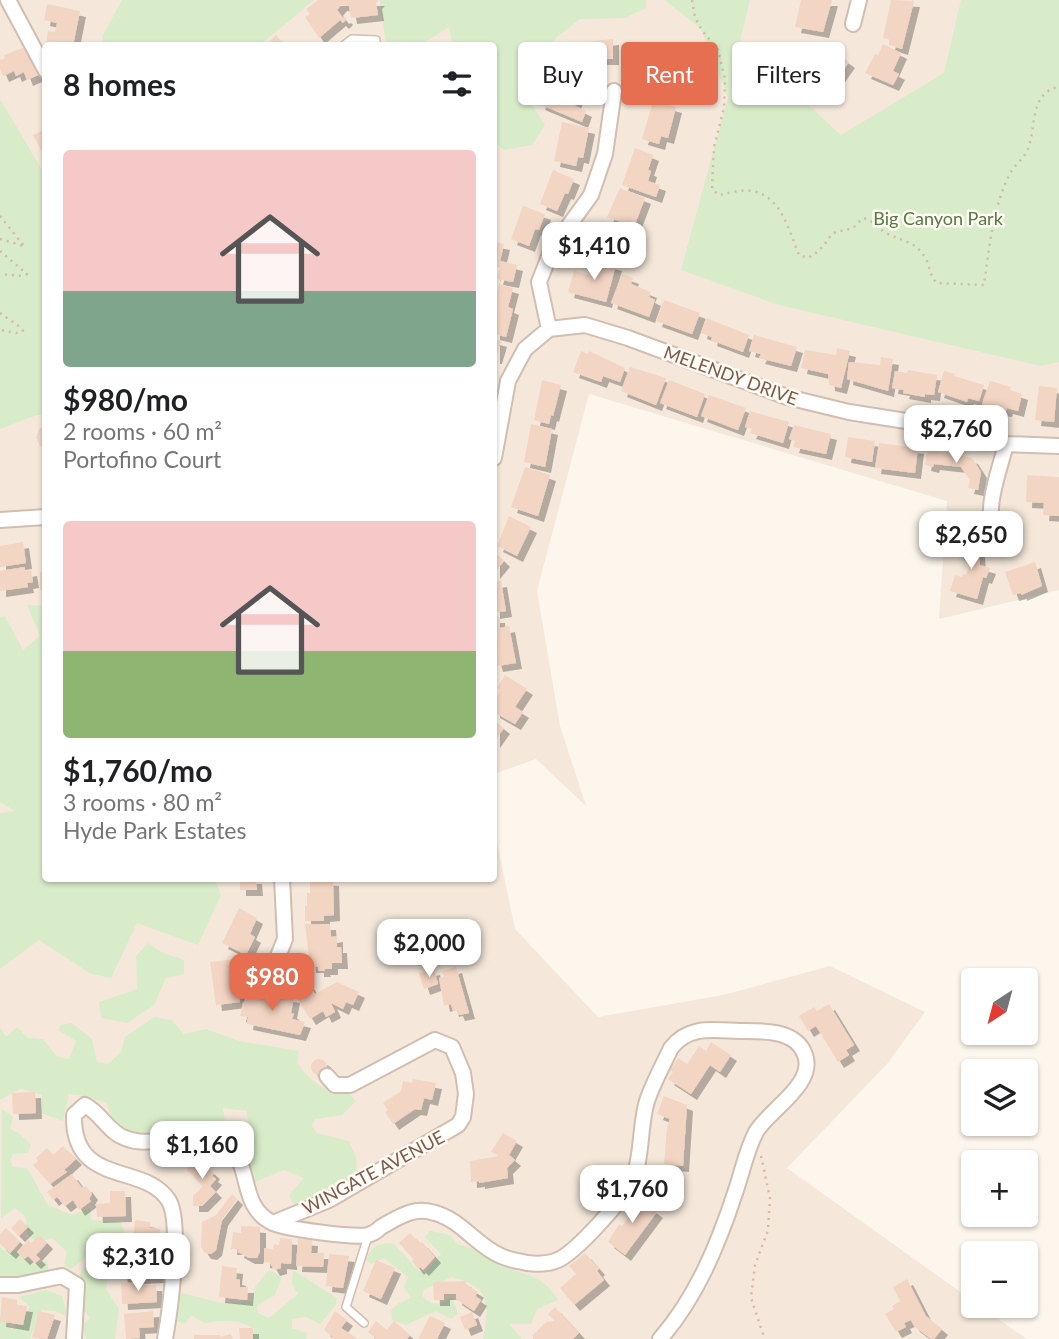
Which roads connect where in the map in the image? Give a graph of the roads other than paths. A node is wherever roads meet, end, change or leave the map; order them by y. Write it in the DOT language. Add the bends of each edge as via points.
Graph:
graph roads {
  1 [pos="8,0"];
  2 [pos="859,0"];
  3 [pos="853,24"];
  4 [pos="348,42"];
  5 [pos="376,42"];
  6 [pos="42,64"];
  7 [pos="614,91"];
  8 [pos="549,329"];
  9 [pos="497,442"];
  10 [pos="1006,444"];
  11 [pos="1059,446"];
  12 [pos="42,517"];
  13 [pos="0,520"];
  14 [pos="998,545"];
  15 [pos="282,882"];
  16 [pos="276,961"];
  17 [pos="327,1076"];
  18 [pos="273,1223"];
  19 [pos="368,1235"];
  20 [pos="0,1285"];
  21 [pos="364,1323"];
  22 [pos="74,1339"];
  23 [pos="165,1339"];
  24 [pos="660,1339"];
  1 -- 6 [label="street"];
  2 -- 3 [label="street"];
  4 -- 5 [label="lane" via="352,38"];
  7 -- 8 [label="street" via="605,153 591,195 552,249 539,282"];
  8 -- 9 [label="street" via="525,349 508,381"];
  8 -- 10 [label="street, MELENDY DRIVE" via="585,325 787,397 950,428"];
  10 -- 11 [label="street, MELENDY DRIVE"];
  10 -- 14 [label="street" via="990,507 992,534"];
  12 -- 13 [label="street"];
  15 -- 16 [label="street" via="285,939"];
  17 -- 18 [label="street, WINGATE AVENUE" via="335,1085 350,1085 435,1040 444,1042 452,1047 463,1073 463,1117 449,1132 329,1200"];
  18 -- 19 [label="street"];
  18 -- 23 [label="street" via="259,1213 247,1192 236,1153 226,1143 206,1133 140,1142 110,1129 85,1105 79,1109 74,1125 87,1157 160,1191 170,1203 175,1238"];
  19 -- 21 [label="lane" via="346,1307"];
  19 -- 24 [label="street" via="418,1210 454,1223 500,1256 536,1264 557,1261 587,1237 633,1179 647,1100 676,1041 700,1029 777,1033 794,1040 805,1053 803,1078 756,1133 701,1277"];
  20 -- 22 [label="street" via="62,1276 77,1285"];
}
